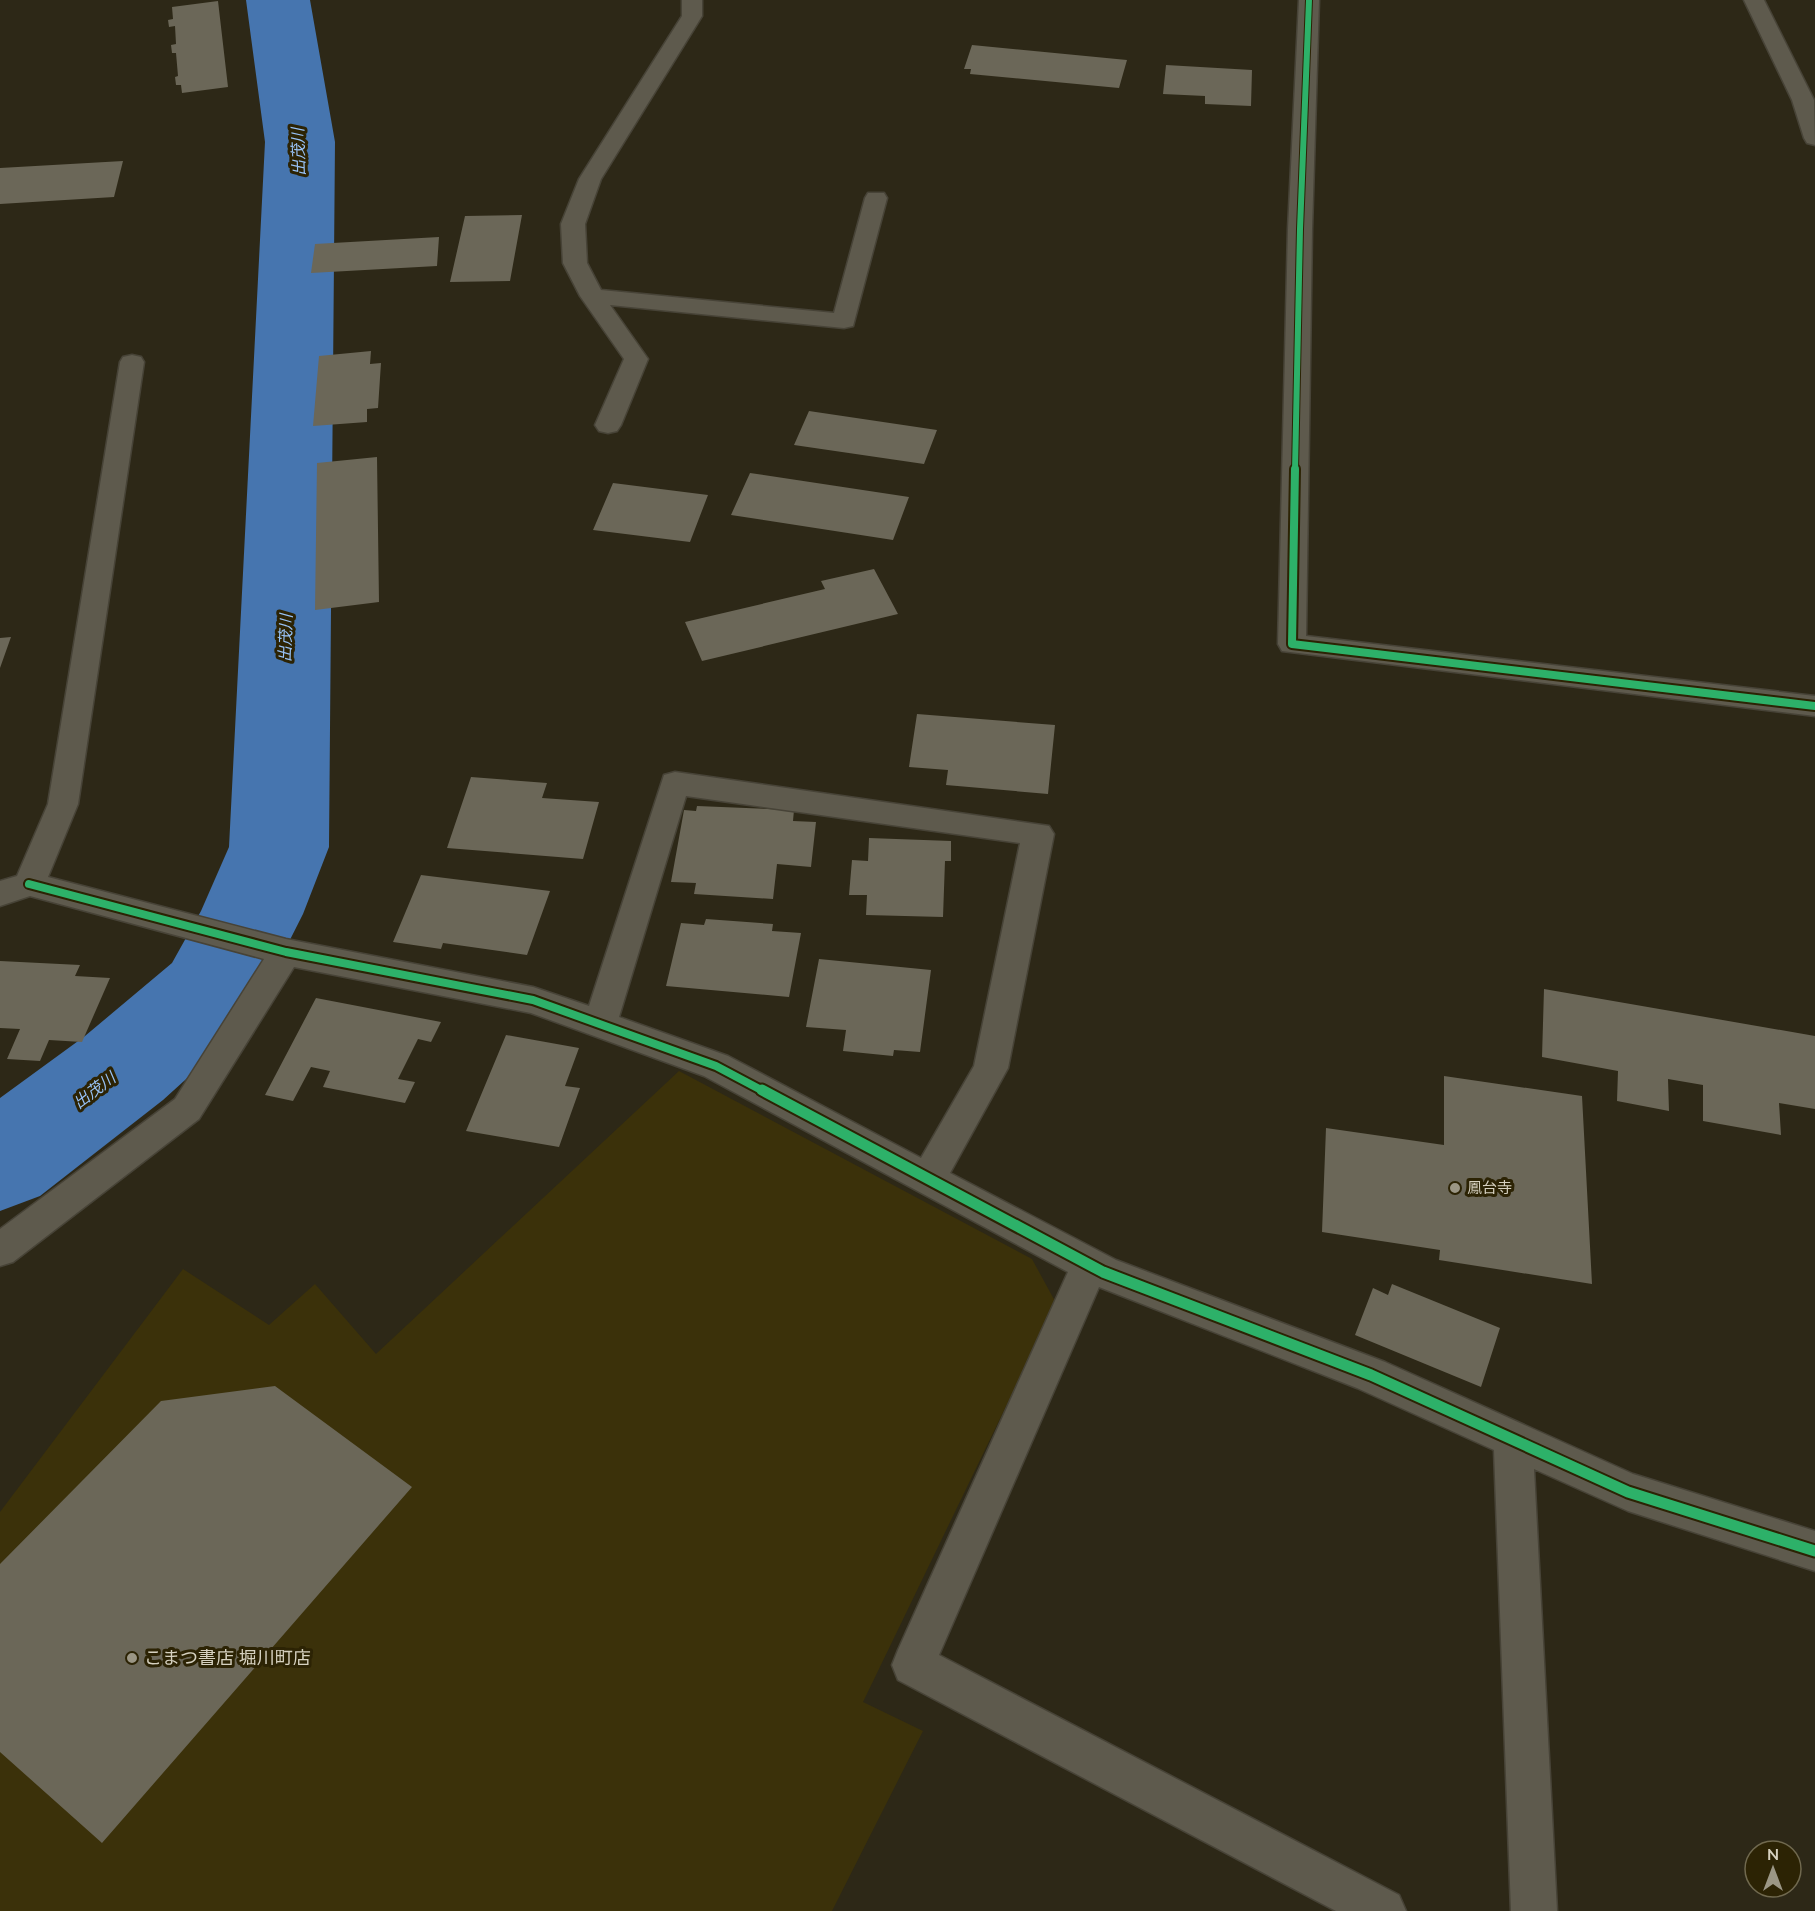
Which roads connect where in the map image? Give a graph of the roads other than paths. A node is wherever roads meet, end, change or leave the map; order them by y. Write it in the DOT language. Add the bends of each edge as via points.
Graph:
graph roads {
  1 [pos="692,0"];
  2 [pos="1309,0"];
  3 [pos="1754,0"];
  4 [pos="1815,138"];
  5 [pos="876,198"];
  6 [pos="592,296"];
  7 [pos="132,362"];
  8 [pos="608,424"];
  9 [pos="1815,706"];
  10 [pos="14,889"];
  11 [pos="286,952"];
  12 [pos="600,1024"];
  13 [pos="928,1179"];
  14 [pos="0,1250"];
  15 [pos="1090,1265"];
  16 [pos="1513,1440"];
  17 [pos="1815,1551"];
  18 [pos="1383,1911"];
  19 [pos="1533,1911"];
  1 -- 6 [label="street" via="692,16 590,180 573,224 575,263"];
  2 -- 9 [label="street" via="1292,644"];
  3 -- 4 [label="street" via="1803,100"];
  5 -- 6 [label="street" via="844,321"];
  6 -- 8 [label="street" via="636,359"];
  7 -- 10 [label="street" via="63,804"];
  10 -- 11 [label="street"];
  11 -- 12 [label="street" via="533,1000"];
  11 -- 14 [label="street" via="187,1109"];
  12 -- 13 [label="street" via="716,1066"];
  12 -- 13 [label="street" via="675,783 1038,834 991,1068"];
  13 -- 15 [label="street"];
  15 -- 16 [label="street" via="1371,1375"];
  15 -- 18 [label="street" via="913,1665"];
  16 -- 17 [label="street" via="1628,1492"];
  16 -- 19 [label="street"];
}
